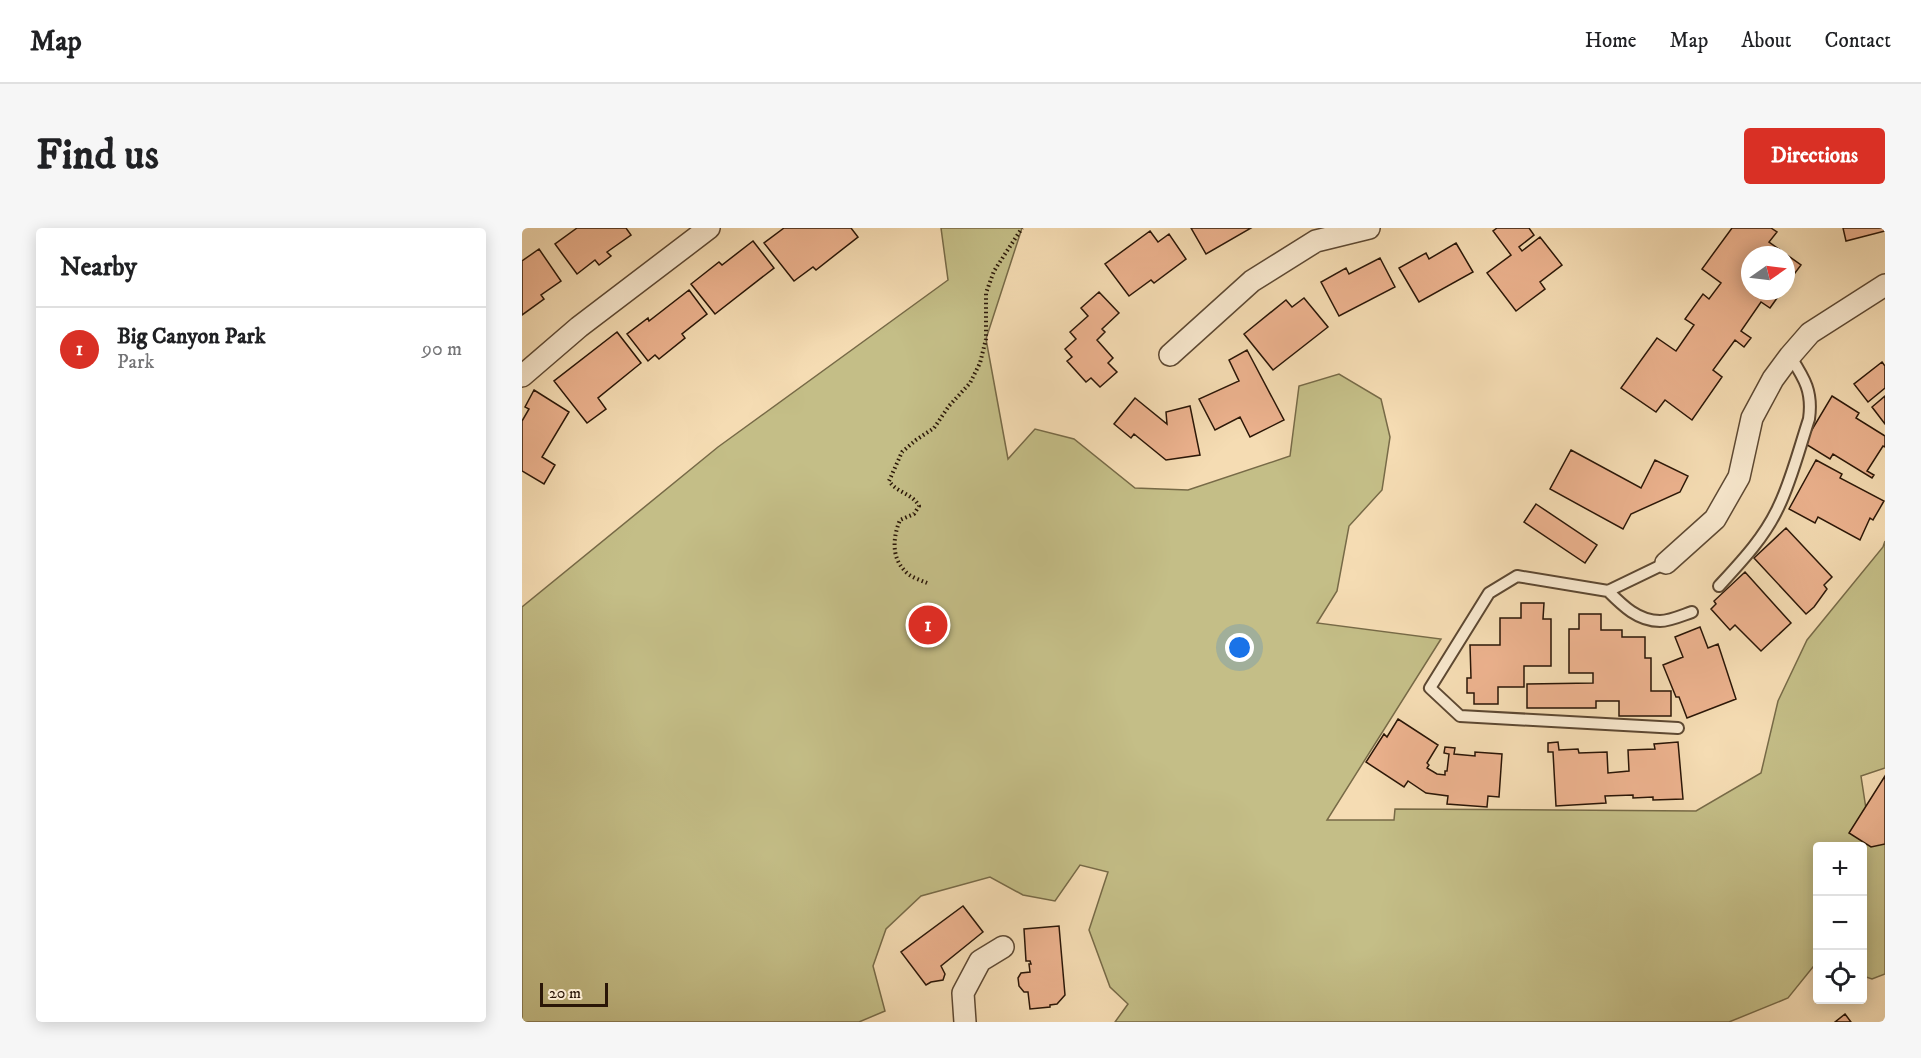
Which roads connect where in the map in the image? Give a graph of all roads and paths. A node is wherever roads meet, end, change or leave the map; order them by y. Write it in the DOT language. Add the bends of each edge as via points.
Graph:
graph roads {
  1 [pos="709,228"];
  2 [pos="1022,228"];
  3 [pos="1369,228"];
  4 [pos="1885,285"];
  5 [pos="1170,355"];
  6 [pos="1790,356"];
  7 [pos="522,376"];
  8 [pos="1666,563"];
  9 [pos="927,583"];
  10 [pos="1719,586"];
  11 [pos="1608,591"];
  12 [pos="1692,612"];
  13 [pos="1678,728"];
  14 [pos="1003,947"];
  15 [pos="965,1022"];
  1 -- 7 [label="street" via="579,327"];
  2 -- 9 [label="path" via="994,271 986,293 986,339 970,383 934,428 902,452 889,482 919,506 914,514 900,520 895,533 896,556 906,572"];
  3 -- 5 [label="street" via="1316,241 1252,281"];
  4 -- 6 [label="street" via="1810,333"];
  6 -- 8 [label="street" via="1752,418 1739,477 1715,519"];
  6 -- 10 [label="lane" via="1809,391 1809,419 1779,506 1748,554"];
  8 -- 11 [label="lane"];
  11 -- 12 [label="lane" via="1639,617 1661,621"];
  11 -- 13 [label="lane" via="1517,576 1489,593 1430,688 1460,716"];
  14 -- 15 [label="street" via="980,961 963,993"];
}
